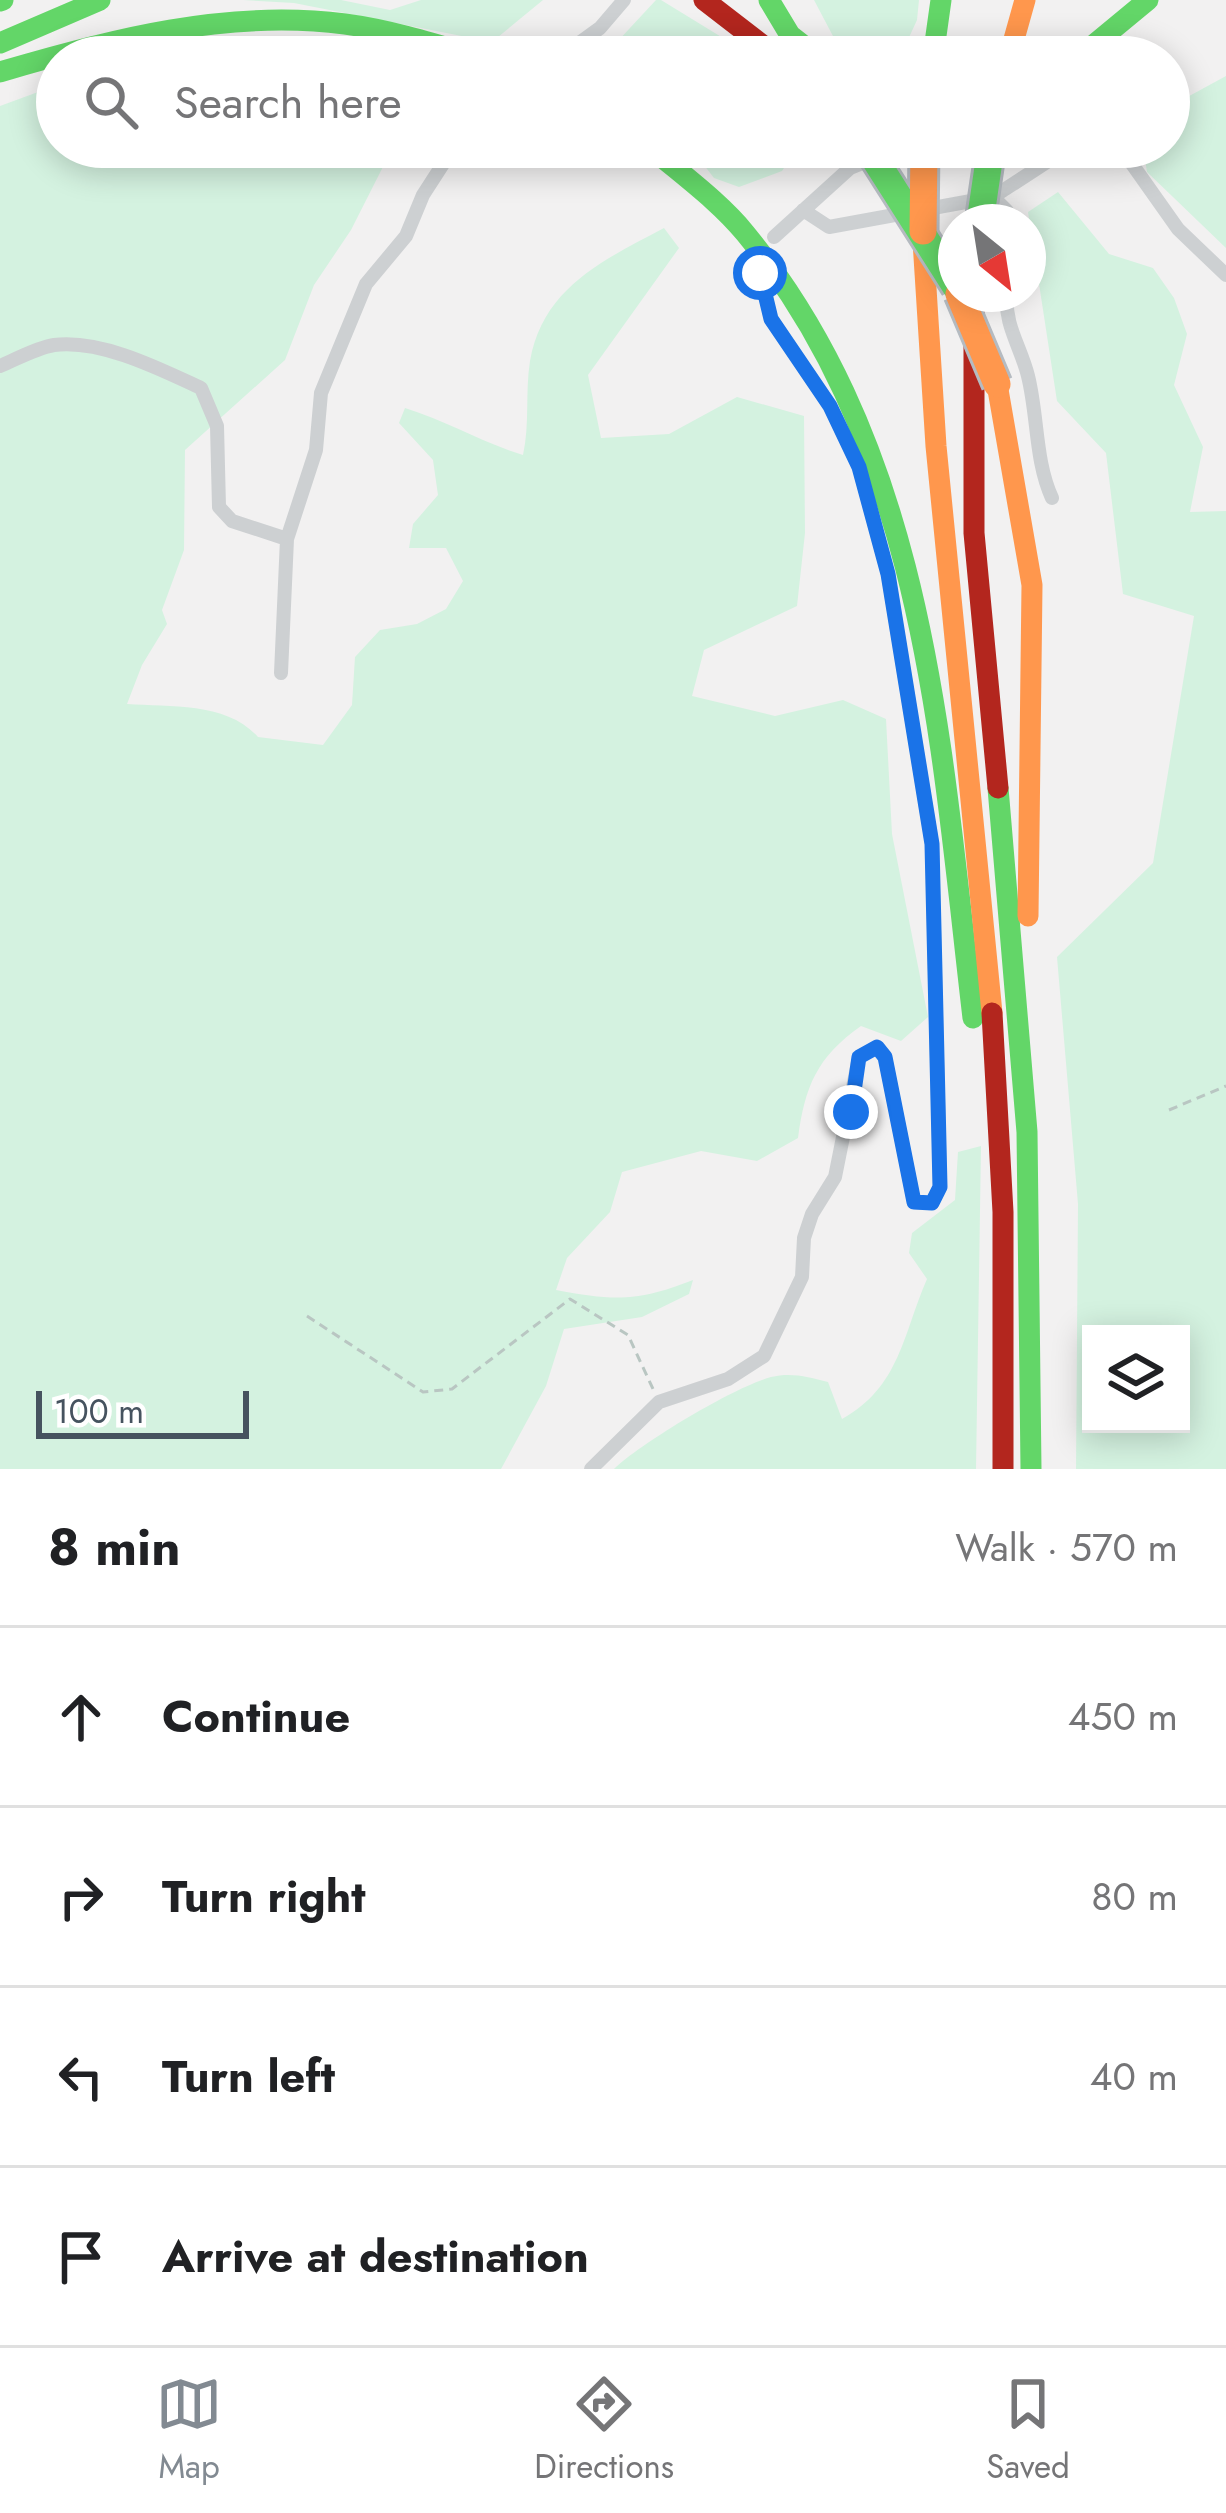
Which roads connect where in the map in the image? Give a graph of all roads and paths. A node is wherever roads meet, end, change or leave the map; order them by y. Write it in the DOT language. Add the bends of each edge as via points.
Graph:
graph roads {
  1 [pos="100,0"];
  2 [pos="624,0"];
  3 [pos="704,0"];
  4 [pos="770,0"];
  5 [pos="941,0"];
  6 [pos="1025,0"];
  7 [pos="1148,0"];
  8 [pos="134,36"];
  9 [pos="404,36"];
  10 [pos="589,36"];
  11 [pos="751,36"];
  12 [pos="791,36"];
  13 [pos="936,36"];
  14 [pos="1016,36"];
  15 [pos="1104,36"];
  16 [pos="0,43"];
  17 [pos="36,62"];
  18 [pos="0,72"];
  19 [pos="440,168"];
  20 [pos="675,168"];
  21 [pos="850,168"];
  22 [pos="880,168"];
  23 [pos="924,168"];
  24 [pos="989,168"];
  25 [pos="1042,168"];
  26 [pos="1135,168"];
  27 [pos="986,204"];
  28 [pos="994,204"];
  29 [pos="803,210"];
  30 [pos="938,215"];
  31 [pos="774,237"];
  32 [pos="938,259"];
  33 [pos="760,273"];
  34 [pos="1226,274"];
  35 [pos="967,312"];
  36 [pos="973,312"];
  37 [pos="1005,312"];
  38 [pos="0,366"];
  39 [pos="1052,498"];
  40 [pos="287,539"];
  41 [pos="281,673"];
  42 [pos="1226,1086"];
  43 [pos="1169,1110"];
  44 [pos="1024,1123"];
  45 [pos="1007,1272"];
  46 [pos="307,1316"];
  47 [pos="659,1402"];
  48 [pos="591,1469"];
  49 [pos="1003,1469"];
  50 [pos="1031,1469"];
  1 -- 16 [label="main road"];
  2 -- 10 [label="street"];
  3 -- 11 [label="main road"];
  4 -- 12 [label="main road"];
  5 -- 13 [label="main road"];
  6 -- 14 [label="main road"];
  7 -- 15 [label="main road"];
  8 -- 9 [label="main road" via="326,22"];
  17 -- 18 [label="main road"];
  19 -- 40 [label="street" via="406,236 365,284 321,393 316,450"];
  20 -- 45 [label="main road" via="728,212 776,269 845,383 894,505 932,690"];
  21 -- 29 [label="street"];
  22 -- 32 [label="main road, bridge"];
  23 -- 45 [label="main road, bridge" via="927,379 982,887"];
  24 -- 27 [label="main road, bridge"];
  25 -- 28 [label="street"];
  26 -- 34 [label="street" via="1178,230"];
  29 -- 30 [label="street" via="829,227"];
  29 -- 31 [label="street"];
  33 -- 47 [label="street" via="771,319 830,406 859,467 888,574 932,844 940,1187 932,1203 914,1202 877,1047 859,1057 836,1177 812,1214 802,1277 764,1356 728,1379"];
  35 -- 44 [label="main road, bridge" via="998,384 1032,586 1034,1049"];
  36 -- 44 [label="main road" via="975,540"];
  37 -- 39 [label="street" via="1027,371"];
  38 -- 40 [label="street" via="72,344 201,388 217,426 219,507 232,520"];
  40 -- 41 [label="street"];
  42 -- 43 [label="path"];
  44 -- 50 [label="main road"];
  45 -- 49 [label="main road"];
  46 -- 47 [label="path" via="423,1392 452,1388 570,1299 628,1335"];
  47 -- 48 [label="street"];
}
